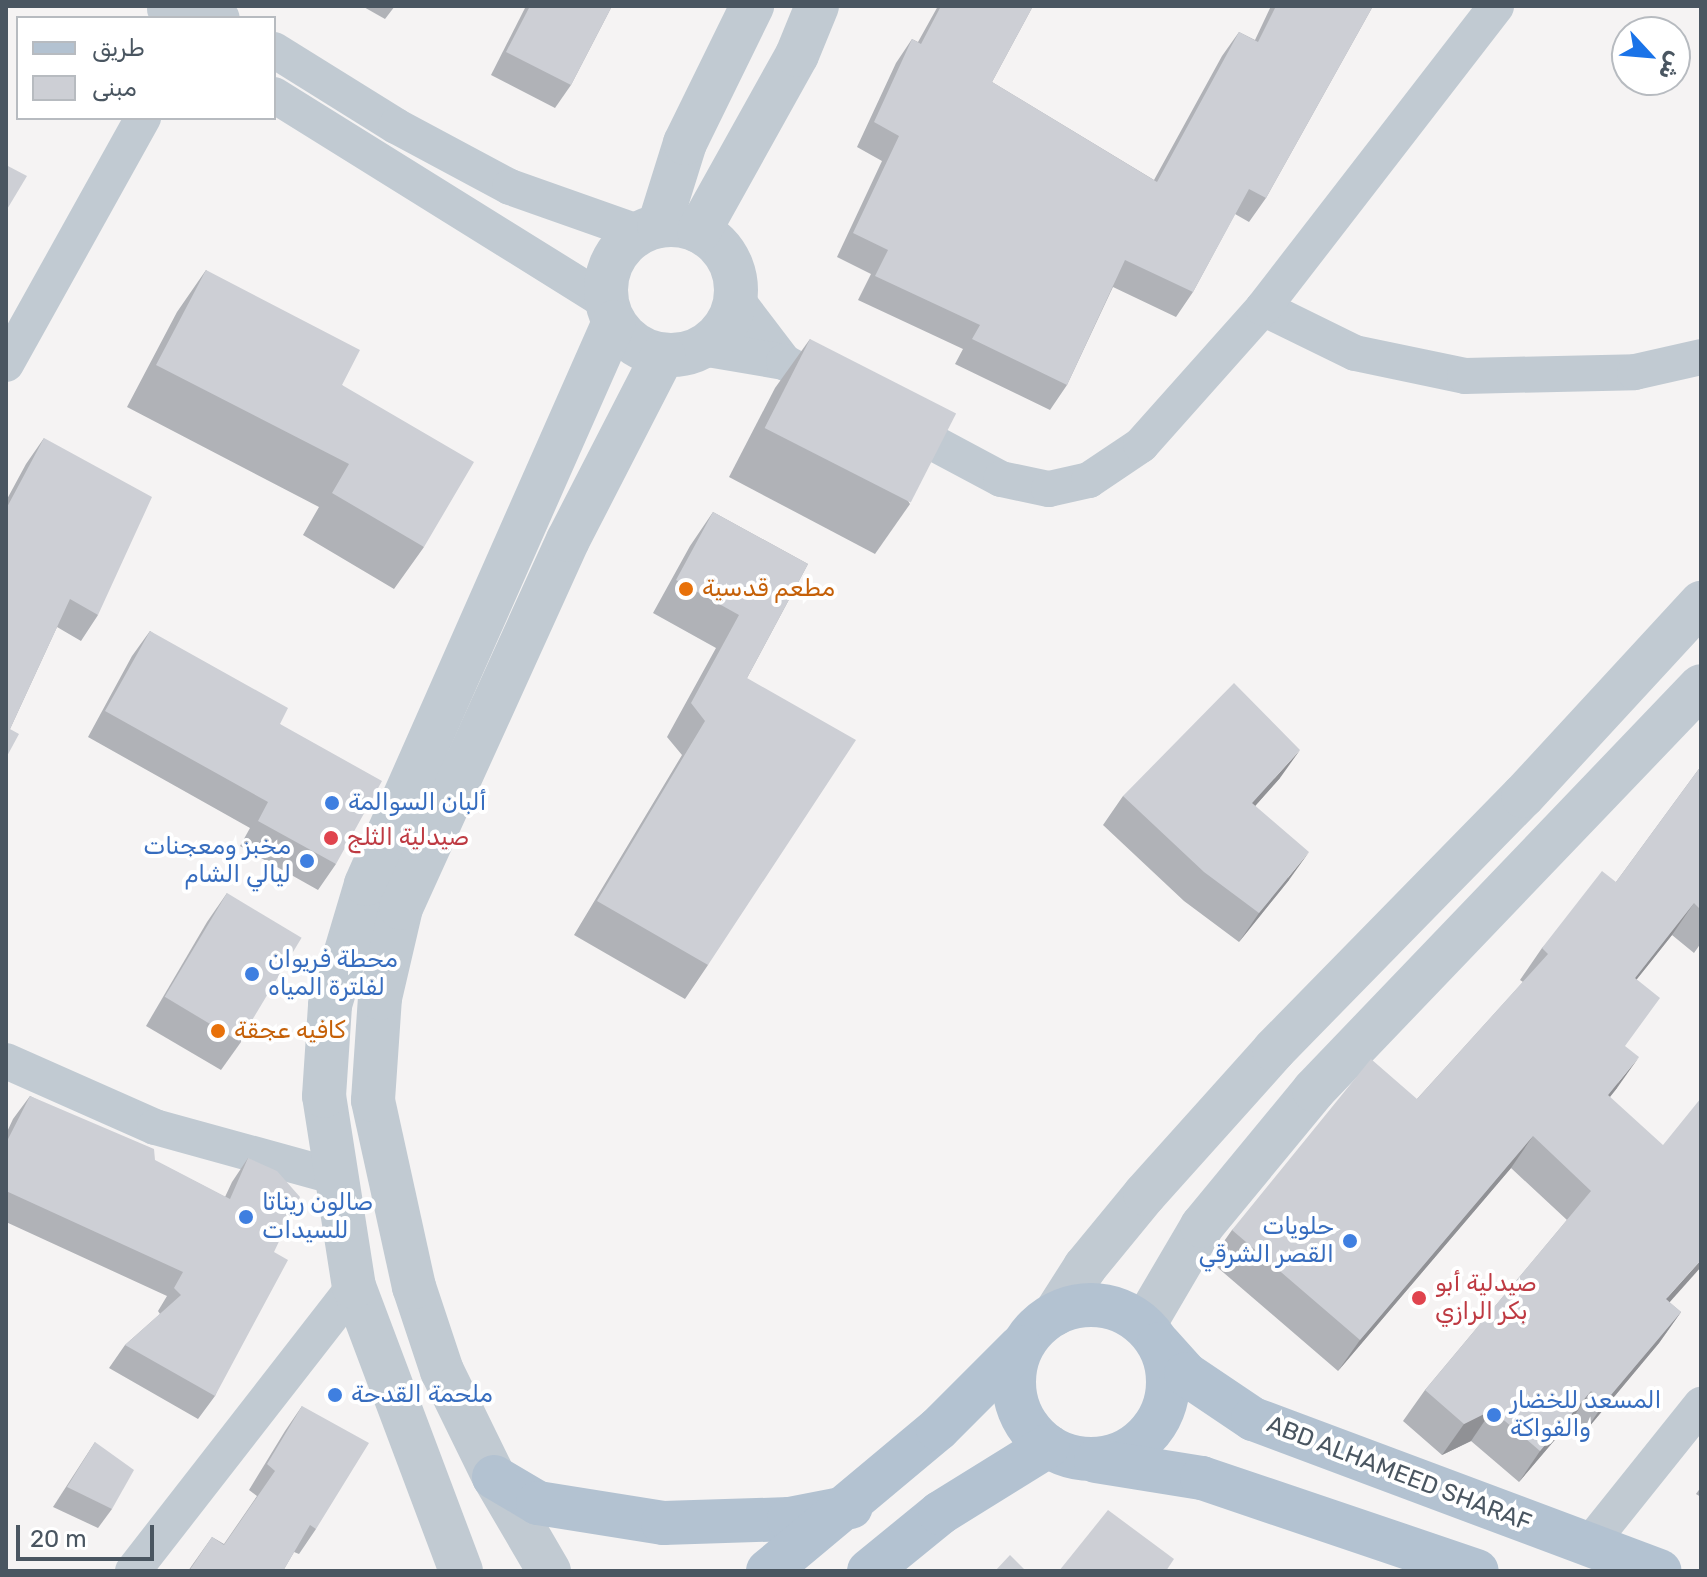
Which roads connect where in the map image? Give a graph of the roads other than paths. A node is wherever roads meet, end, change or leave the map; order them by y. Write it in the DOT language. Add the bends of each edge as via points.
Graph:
graph roads {
  1 [pos="752,6"];
  2 [pos="817,6"];
  3 [pos="1496,6"];
  4 [pos="165,11"];
  5 [pos="210,15"];
  6 [pos="276,51"];
  7 [pos="276,96"];
  8 [pos="142,120"];
  9 [pos="666,230"];
  10 [pos="736,299"];
  11 [pos="1263,308"];
  12 [pos="610,312"];
  13 [pos="682,351"];
  14 [pos="1701,357"];
  15 [pos="784,362"];
  16 [pos="6,364"];
  17 [pos="1701,603"];
  18 [pos="1701,686"];
  19 [pos="6,1061"];
  20 [pos="333,1176"];
  21 [pos="354,1287"];
  22 [pos="1055,1314"];
  23 [pos="1151,1335"];
  24 [pos="1020,1347"];
  25 [pos="1701,1405"];
  26 [pos="1065,1453"];
  27 [pos="494,1477"];
  28 [pos="851,1507"];
  29 [pos="1588,1546"];
  30 [pos="133,1571"];
  31 [pos="461,1571"];
  32 [pos="549,1571"];
  33 [pos="768,1571"];
  34 [pos="869,1571"];
  35 [pos="1477,1571"];
  36 [pos="1659,1571"];
  1 -- 9 [label="street" via="685,143"];
  2 -- 9 [label="street" via="797,55"];
  3 -- 11 [label="street"];
  4 -- 5 [label="street"];
  6 -- 9 [label="street" via="396,126 510,187"];
  7 -- 12 [label="street"];
  8 -- 16 [label="street"];
  9 -- 10 [label="street" via="728,259"];
  9 -- 12 [label="street" via="612,262"];
  10 -- 13 [label="street" via="718,335"];
  10 -- 15 [label="street"];
  11 -- 14 [label="street" via="1355,353 1465,376 1635,372"];
  11 -- 15 [label="street" via="1141,445 1089,480 1049,489 1001,479"];
  12 -- 13 [label="street" via="643,350"];
  12 -- 20 [label="street" via="422,750 346,944 330,1005 324,1096"];
  13 -- 15 [label="street"];
  13 -- 27 [label="street" via="568,540 401,908 380,998 373,1100 414,1287 442,1371"];
  17 -- 22 [label="street" via="1523,796 1254,1072 1105,1242"];
  18 -- 23 [label="street" via="1314,1090 1202,1226"];
  19 -- 20 [label="street" via="155,1127"];
  20 -- 21 [label="street"];
  21 -- 30 [label="street"];
  21 -- 31 [label="street"];
  22 -- 23 [label="main road" via="1101,1305"];
  22 -- 24 [label="main road"];
  23 -- 26 [label="main road" via="1167,1367 1161,1415 1128,1449"];
  23 -- 29 [label="main road, ABD ALHAMEED SHARAF" via="1186,1374 1253,1419"];
  24 -- 26 [label="main road" via="1014,1392 1020,1413"];
  24 -- 28 [label="main road"];
  25 -- 29 [label="street"];
  26 -- 34 [label="main road" via="940,1513"];
  26 -- 35 [label="main road" via="1202,1478"];
  27 -- 28 [label="main road" via="538,1503 663,1523 789,1519"];
  27 -- 32 [label="street"];
  28 -- 33 [label="main road"];
  29 -- 36 [label="main road, ABD ALHAMEED SHARAF"];
}
